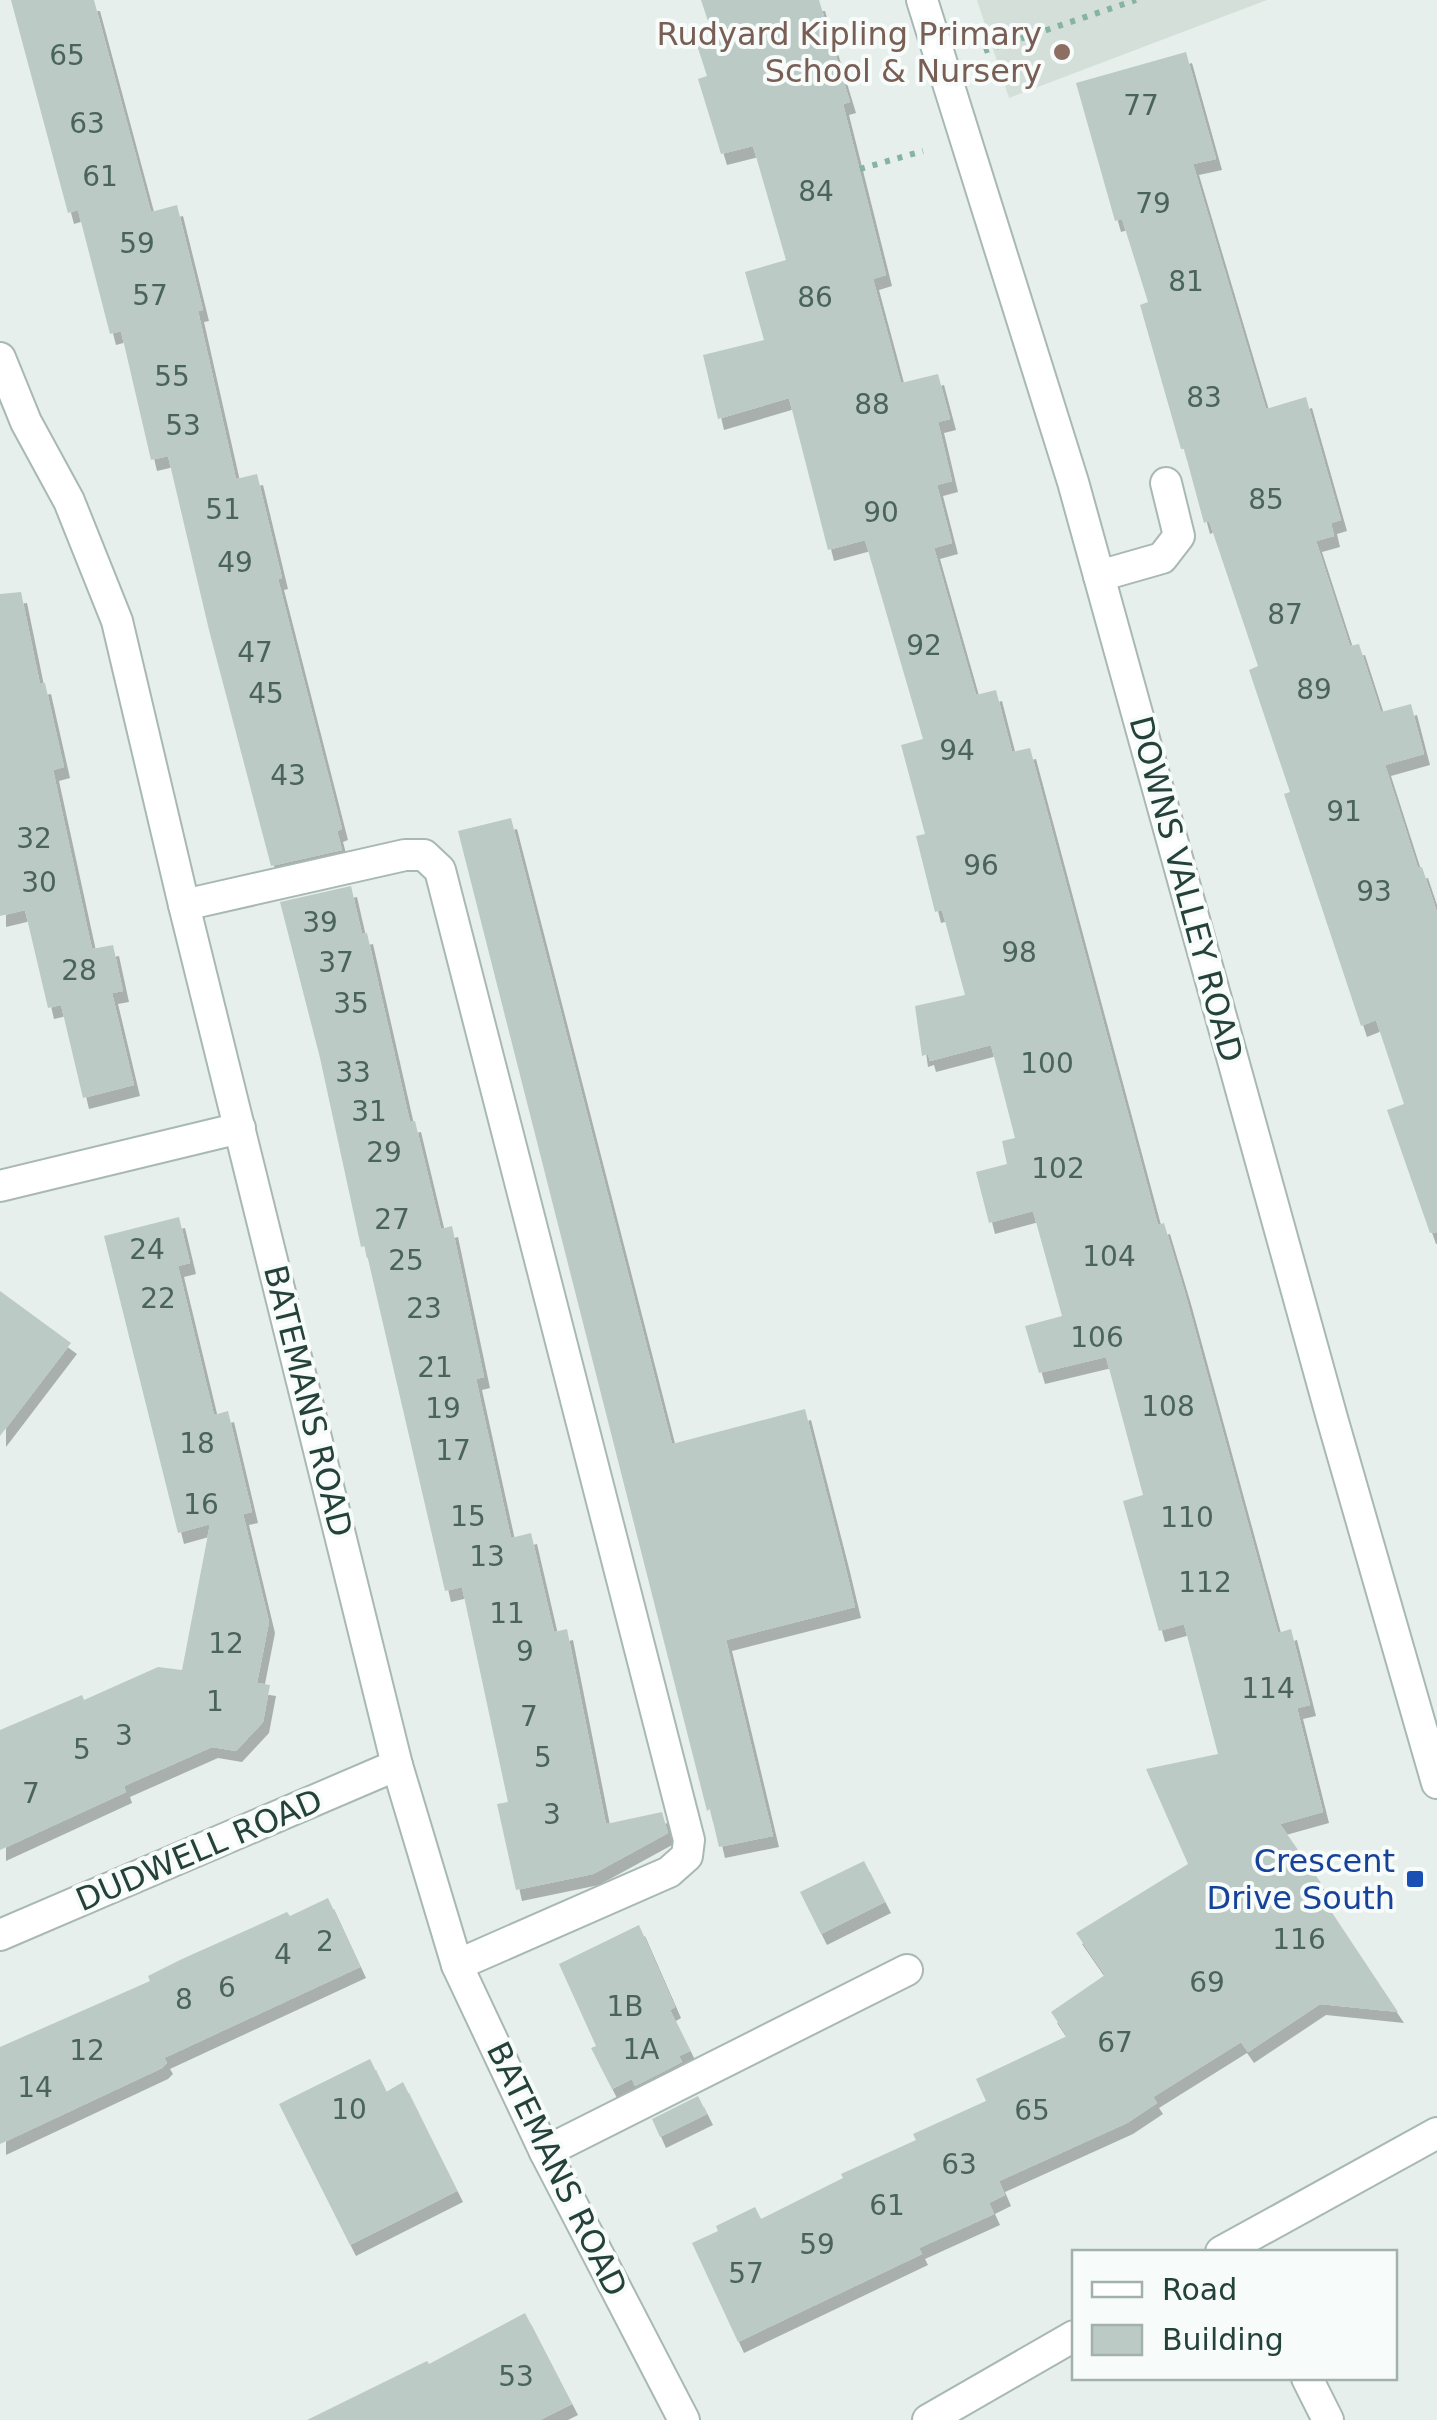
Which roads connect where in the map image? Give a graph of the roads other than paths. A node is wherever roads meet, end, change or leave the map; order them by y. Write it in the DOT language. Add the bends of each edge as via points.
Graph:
graph roads {
  1 [pos="922,0"];
  2 [pos="0,358"];
  3 [pos="1166,483"];
  4 [pos="1100,576"];
  5 [pos="184,905"];
  6 [pos="240,1128"];
  7 [pos="0,1186"];
  8 [pos="397,1765"];
  9 [pos="1437,1783"];
  10 [pos="0,1935"];
  11 [pos="457,1965"];
  12 [pos="907,1970"];
  13 [pos="1437,2133"];
  14 [pos="545,2152"];
  15 [pos="1233,2250"];
  16 [pos="1072,2337"];
  17 [pos="1308,2380"];
  18 [pos="684,2420"];
  19 [pos="928,2420"];
  20 [pos="1328,2420"];
  1 -- 4 [label="street, DOWNS VALLEY ROAD"];
  2 -- 5 [label="street, BATEMANS ROAD" via="117,621"];
  3 -- 4 [label="street" via="1180,536 1162,558"];
  4 -- 9 [label="street, DOWNS VALLEY ROAD"];
  5 -- 6 [label="street, BATEMANS ROAD"];
  5 -- 11 [label="street" via="405,855 424,855 440,870 619,1564 688,1834 687,1856 670,1872"];
  6 -- 7 [label="street"];
  6 -- 8 [label="street, BATEMANS ROAD"];
  8 -- 10 [label="street, DUDWELL ROAD"];
  8 -- 11 [label="street, BATEMANS ROAD"];
  11 -- 14 [label="street, BATEMANS ROAD"];
  12 -- 14 [label="street"];
  13 -- 15 [label="street"];
  14 -- 18 [label="street, BATEMANS ROAD"];
  16 -- 19 [label="street"];
  17 -- 20 [label="street"];
}
